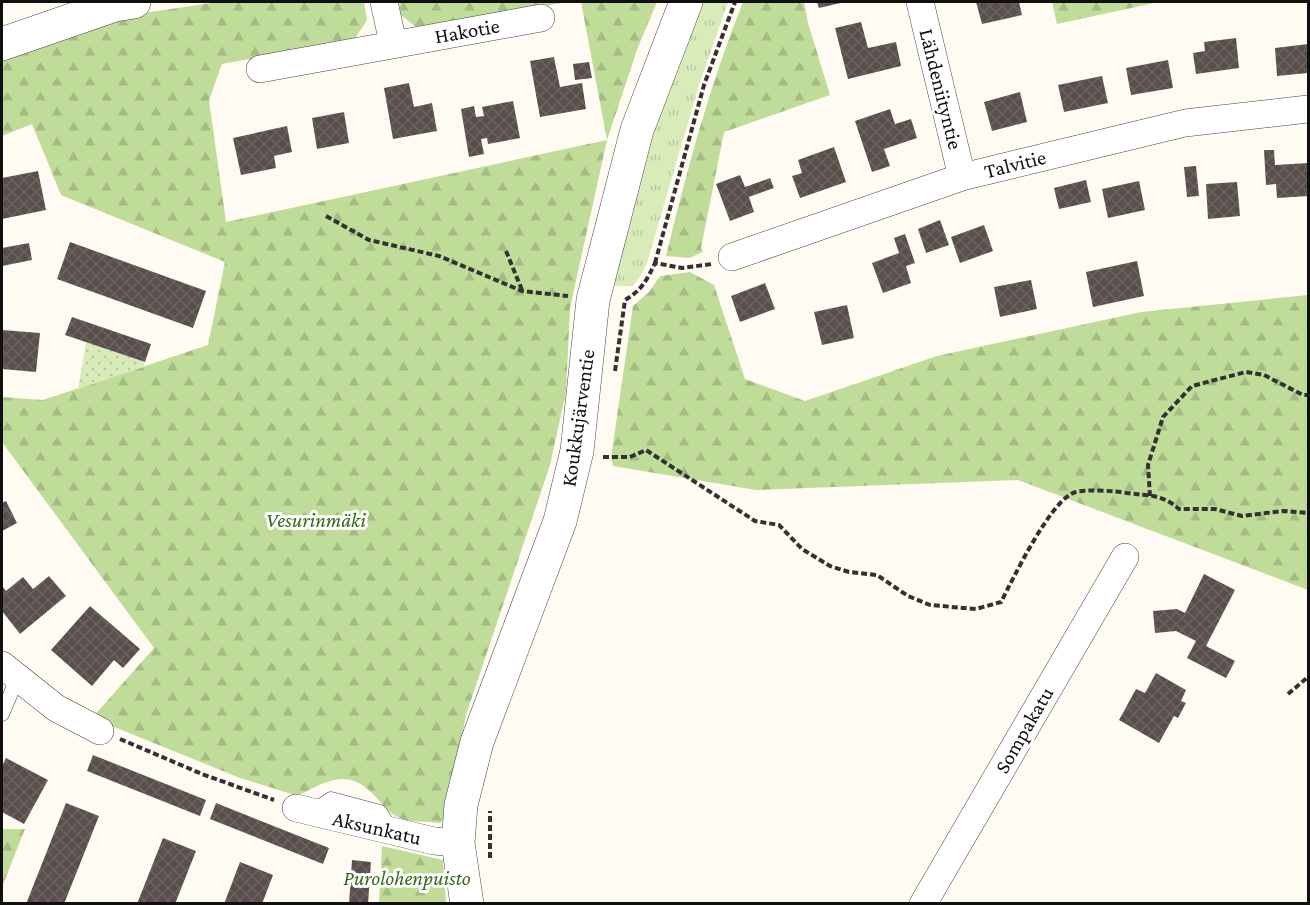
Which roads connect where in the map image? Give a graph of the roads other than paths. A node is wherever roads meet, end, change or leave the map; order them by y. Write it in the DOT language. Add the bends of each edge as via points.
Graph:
graph roads {
  1 [pos="134,2"];
  2 [pos="384,2"];
  3 [pos="686,2"];
  4 [pos="920,2"];
  5 [pos="541,18"];
  6 [pos="393,43"];
  7 [pos="2,44"];
  8 [pos="260,69"];
  9 [pos="1308,109"];
  10 [pos="962,177"];
  11 [pos="732,257"];
  12 [pos="1125,557"];
  13 [pos="9,672"];
  14 [pos="2,714"];
  15 [pos="100,731"];
  16 [pos="304,810"];
  17 [pos="458,843"];
  18 [pos="467,903"];
  19 [pos="923,903"];
  1 -- 7 [label="street"];
  2 -- 6 [label="street"];
  3 -- 17 [label="street, Koukkujärventie" via="638,130 593,300 577,451 560,521 477,742 461,805"];
  4 -- 10 [label="street, Lähdeniityntie"];
  5 -- 6 [label="street, Hakotie"];
  6 -- 8 [label="street, Hakotie"];
  9 -- 10 [label="street, Talvitie" via="1185,123"];
  10 -- 11 [label="street, Talvitie"];
  12 -- 19 [label="street, Sompakatu"];
  13 -- 14 [label="lane"];
  13 -- 15 [label="street" via="56,708"];
  16 -- 17 [label="street, Aksunkatu" via="434,841"];
  17 -- 18 [label="street, Koukkujärventie"];
}
